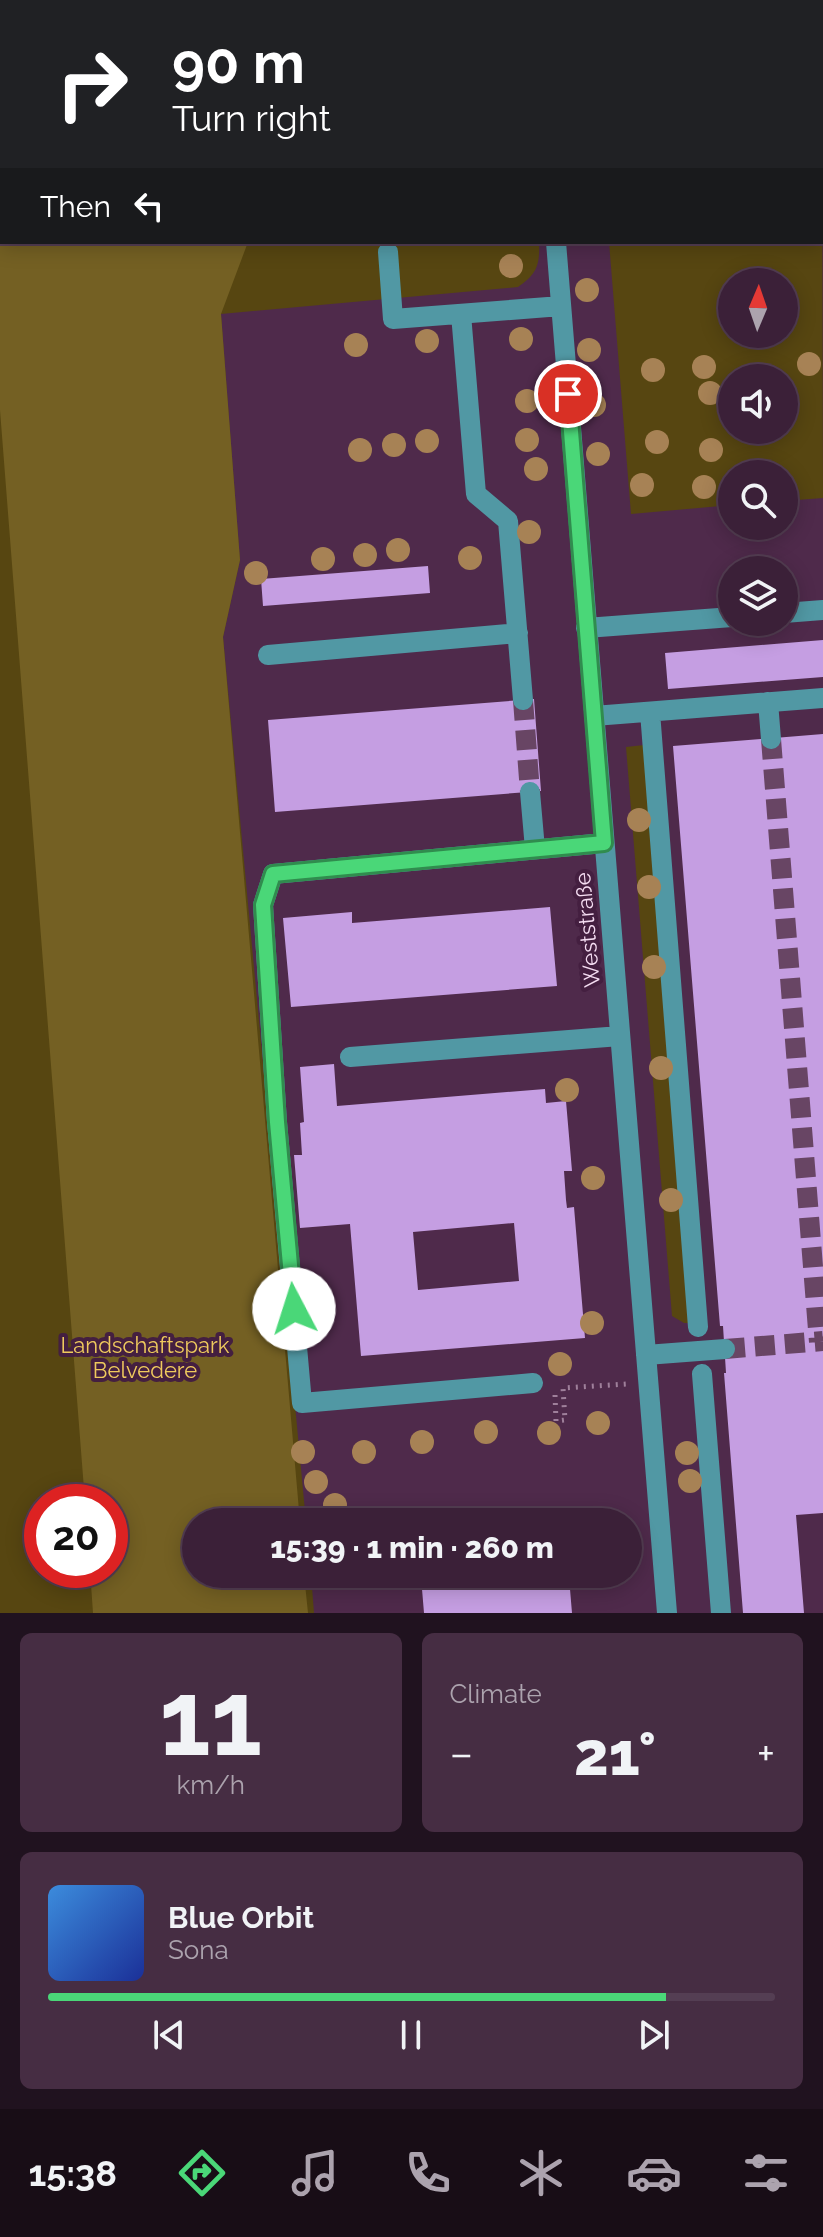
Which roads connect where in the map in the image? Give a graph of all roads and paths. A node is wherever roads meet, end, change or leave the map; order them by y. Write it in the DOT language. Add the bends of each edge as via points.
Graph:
graph roads {
  1 [pos="556,244"];
  2 [pos="388,252"];
  3 [pos="561,306"];
  4 [pos="461,314"];
  5 [pos="823,610"];
  6 [pos="798,612"];
  7 [pos="718,618"];
  8 [pos="586,628"];
  9 [pos="518,633"];
  10 [pos="268,655"];
  11 [pos="823,698"];
  12 [pos="523,700"];
  13 [pos="768,702"];
  14 [pos="650,712"];
  15 [pos="594,716"];
  16 [pos="771,739"];
  17 [pos="530,792"];
  18 [pos="604,843"];
  19 [pos="535,849"];
  20 [pos="620,1036"];
  21 [pos="350,1057"];
  22 [pos="698,1327"];
  23 [pos="725,1349"];
  24 [pos="646,1355"];
  25 [pos="702,1374"];
  26 [pos="648,1382"];
  27 [pos="533,1383"];
  28 [pos="554,1390"];
  29 [pos="667,1613"];
  30 [pos="721,1613"];
  1 -- 3 [label="lane, Weststraße"];
  2 -- 4 [label="lane" via="393,319"];
  3 -- 4 [label="lane"];
  3 -- 8 [label="lane, Weststraße"];
  4 -- 9 [label="lane" via="476,494 508,521"];
  5 -- 6 [label="lane"];
  7 -- 8 [label="lane"];
  8 -- 15 [label="lane, Weststraße"];
  9 -- 10 [label="lane"];
  9 -- 12 [label="lane"];
  11 -- 13 [label="lane"];
  13 -- 14 [label="lane"];
  13 -- 16 [label="lane"];
  14 -- 15 [label="lane"];
  14 -- 22 [label="lane"];
  15 -- 18 [label="lane, Weststraße"];
  17 -- 19 [label="lane"];
  18 -- 19 [label="lane"];
  18 -- 20 [label="lane, Weststraße"];
  19 -- 27 [label="lane" via="273,874 263,905 302,1403"];
  20 -- 21 [label="lane"];
  20 -- 24 [label="lane, Weststraße"];
  23 -- 24 [label="lane"];
  24 -- 26 [label="lane, Weststraße"];
  25 -- 30 [label="lane"];
  26 -- 28 [label="path" via="563,1388 565,1420 556,1421"];
  26 -- 29 [label="lane, Weststraße"];
}
